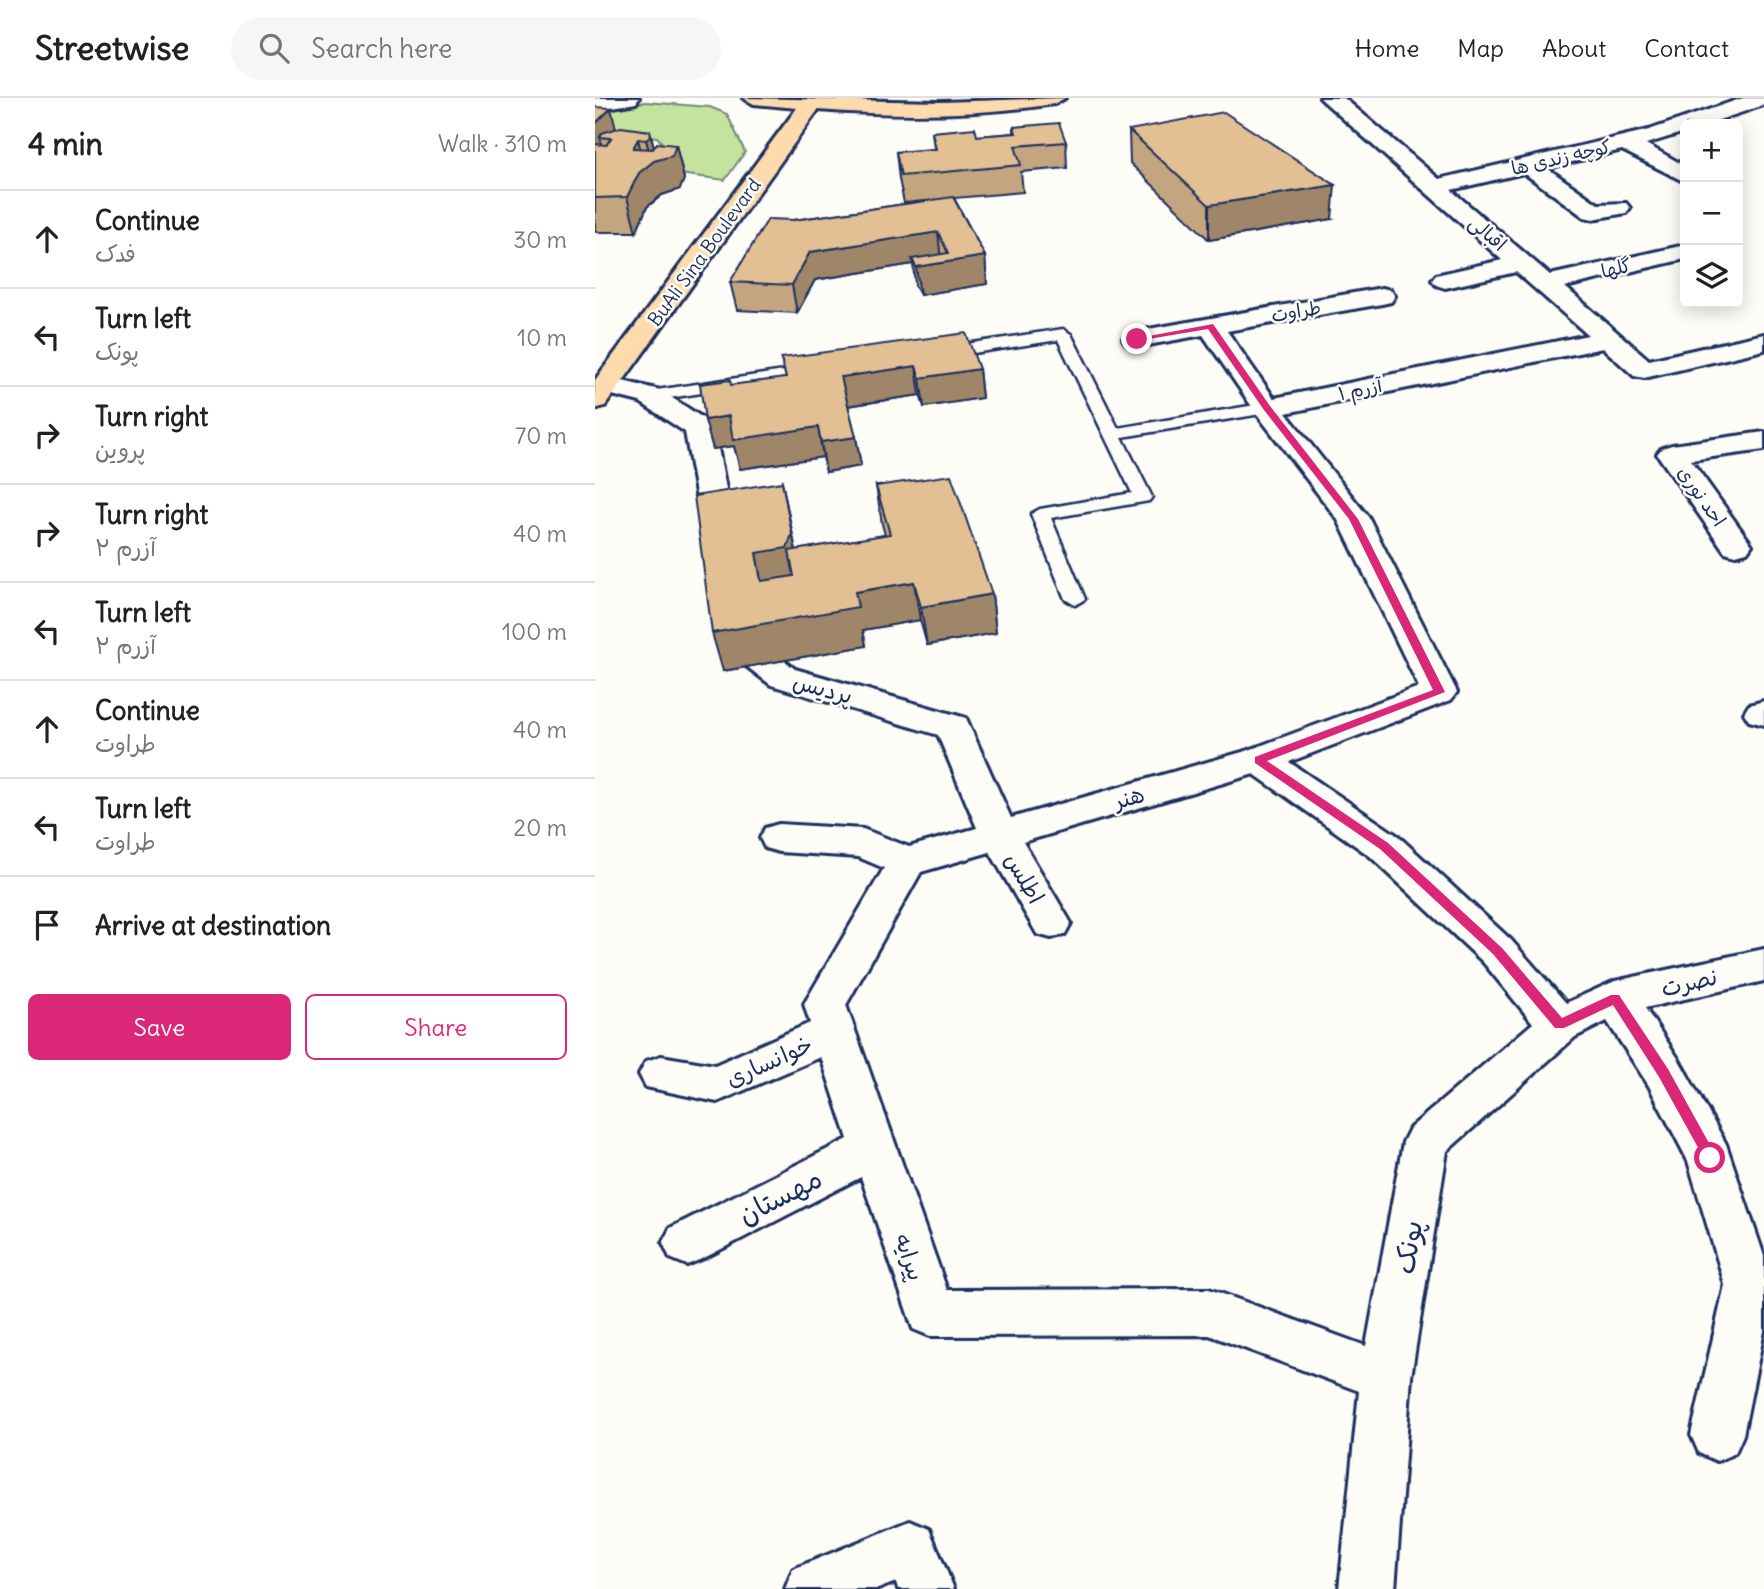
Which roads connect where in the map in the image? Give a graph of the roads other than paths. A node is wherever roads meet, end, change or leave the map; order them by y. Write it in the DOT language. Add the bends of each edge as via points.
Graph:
graph roads {
  1 [pos="628,98"];
  2 [pos="754,98"];
  3 [pos="1054,98"];
  4 [pos="1331,98"];
  5 [pos="1764,98"];
  6 [pos="802,102"];
  7 [pos="595,104"];
  8 [pos="1701,119"];
  9 [pos="1680,126"];
  10 [pos="1625,142"];
  11 [pos="1528,165"];
  12 [pos="1680,172"];
  13 [pos="1436,187"];
  14 [pos="1618,208"];
  15 [pos="1680,253"];
  16 [pos="1522,263"];
  17 [pos="1445,279"];
  18 [pos="1546,284"];
  19 [pos="1382,296"];
  20 [pos="1210,326"];
  21 [pos="1137,339"];
  22 [pos="1608,339"];
  23 [pos="1764,342"];
  24 [pos="926,355"];
  25 [pos="829,370"];
  26 [pos="599,383"];
  27 [pos="650,396"];
  28 [pos="1267,408"];
  29 [pos="1112,434"];
  30 [pos="1764,441"];
  31 [pos="1736,545"];
  32 [pos="1075,599"];
  33 [pos="1259,760"];
  34 [pos="999,834"];
  35 [pos="779,838"];
  36 [pos="907,862"];
  37 [pos="1051,923"];
  38 [pos="1764,965"];
  39 [pos="1615,998"];
  40 [pos="1560,1025"];
  41 [pos="834,1032"];
  42 [pos="661,1074"];
  43 [pos="873,1148"];
  44 [pos="687,1243"];
  45 [pos="1386,1377"];
  46 [pos="1717,1435"];
  47 [pos="813,1589"];
  48 [pos="926,1589"];
  49 [pos="1367,1589"];
  1 -- 7 [label="street"];
  2 -- 6 [label="main road"];
  3 -- 6 [label="main road" via="957,110"];
  4 -- 13 [label="street, اقبالی"];
  5 -- 8 [label="street, کوچه زندی ها"];
  6 -- 26 [label="main road, BuAli Sina Boulevard"];
  9 -- 10 [label="street, کوچه زندی ها"];
  10 -- 11 [label="street, کوچه زندی ها"];
  10 -- 12 [label="street"];
  11 -- 13 [label="street, کوچه زندی ها"];
  11 -- 14 [label="street" via="1593,212"];
  13 -- 16 [label="street, اقبالی"];
  15 -- 18 [label="street, گلها"];
  16 -- 17 [label="street"];
  16 -- 18 [label="street, اقبالی"];
  18 -- 22 [label="street, اقبالی"];
  19 -- 20 [label="street, طراوت"];
  20 -- 21 [label="street, طراوت"];
  20 -- 28 [label="street"];
  22 -- 23 [label="street, اقبالی" via="1644,370"];
  22 -- 28 [label="street, آزرم ۱"];
  24 -- 29 [label="lane" via="1063,334"];
  25 -- 27 [label="lane"];
  26 -- 27 [label="street, پردیس"];
  27 -- 34 [label="street, پردیس" via="699,428 740,645 783,677 953,727"];
  28 -- 29 [label="lane, آزرم ۱"];
  28 -- 33 [label="street, هنر" via="1353,519 1439,692"];
  29 -- 32 [label="lane" via="1143,497 1040,514"];
  30 -- 31 [label="street, احد نوری" via="1672,454"];
  33 -- 34 [label="street, هنر"];
  33 -- 40 [label="street" via="1384,846 1497,951"];
  34 -- 36 [label="street"];
  34 -- 37 [label="street, اطلس"];
  35 -- 36 [label="street" via="863,843"];
  36 -- 41 [label="street, پیرایه" via="825,1004"];
  38 -- 39 [label="street, نصرت"];
  39 -- 40 [label="street, پونک"];
  39 -- 46 [label="street" via="1664,1073 1710,1158 1748,1285"];
  40 -- 45 [label="street, پونک" via="1426,1142"];
  41 -- 42 [label="street, خوانساری" via="717,1084"];
  41 -- 43 [label="street, پیرایه"];
  43 -- 44 [label="street, مهستان"];
  43 -- 45 [label="street, پیرایه" via="930,1313 1209,1312"];
  45 -- 49 [label="street, پونک"];
  47 -- 48 [label="street" via="910,1548"];
}
